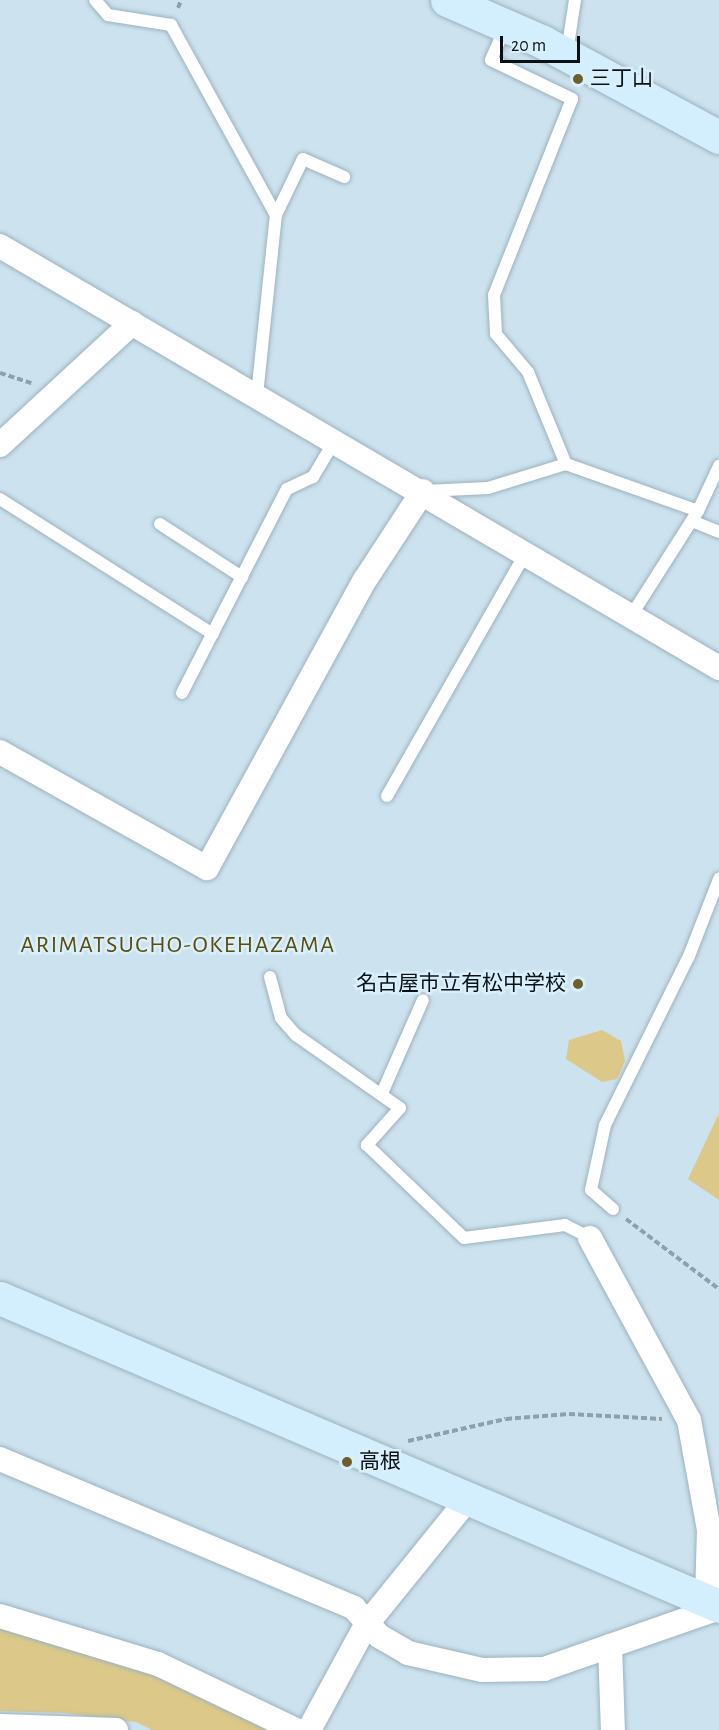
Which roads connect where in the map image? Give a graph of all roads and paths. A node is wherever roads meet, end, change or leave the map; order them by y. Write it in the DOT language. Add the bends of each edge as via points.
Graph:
graph roads {
  1 [pos="95,0"];
  2 [pos="447,0"];
  3 [pos="574,0"];
  4 [pos="506,26"];
  5 [pos="567,55"];
  6 [pos="719,138"];
  7 [pos="344,177"];
  8 [pos="276,215"];
  9 [pos="0,246"];
  10 [pos="132,323"];
  11 [pos="257,396"];
  12 [pos="334,440"];
  13 [pos="0,446"];
  14 [pos="566,464"];
  15 [pos="719,465"];
  16 [pos="423,491"];
  17 [pos="0,499"];
  18 [pos="695,516"];
  19 [pos="160,524"];
  20 [pos="719,532"];
  21 [pos="526,552"];
  22 [pos="242,577"];
  23 [pos="631,616"];
  24 [pos="213,634"];
  25 [pos="719,668"];
  26 [pos="182,693"];
  27 [pos="0,752"];
  28 [pos="387,796"];
  29 [pos="719,879"];
  30 [pos="270,977"];
  31 [pos="423,1000"];
  32 [pos="383,1091"];
  33 [pos="613,1209"];
  34 [pos="590,1238"];
  35 [pos="719,1289"];
  36 [pos="0,1298"];
  37 [pos="689,1420"];
  38 [pos="401,1444"];
  39 [pos="0,1459"];
  40 [pos="468,1499"];
  41 [pos="715,1604"];
  42 [pos="0,1616"];
  43 [pos="366,1625"];
  44 [pos="610,1646"];
  45 [pos="0,1726"];
  46 [pos="43,1727"];
  47 [pos="116,1730"];
  48 [pos="297,1730"];
  49 [pos="309,1730"];
  50 [pos="613,1730"];
  1 -- 8 [label="lane" via="108,15 171,25"];
  2 -- 4 [label="street"];
  3 -- 5 [label="lane"];
  4 -- 5 [label="street"];
  4 -- 14 [label="lane" via="491,60 572,99 494,295 496,334 528,372"];
  5 -- 6 [label="street"];
  7 -- 8 [label="lane" via="303,159"];
  8 -- 11 [label="lane"];
  9 -- 10 [label="street"];
  10 -- 11 [label="street"];
  10 -- 13 [label="street"];
  11 -- 12 [label="street"];
  12 -- 16 [label="street"];
  12 -- 22 [label="lane" via="313,477 287,489"];
  14 -- 16 [label="lane" via="488,488"];
  14 -- 18 [label="lane"];
  15 -- 18 [label="lane"];
  16 -- 21 [label="street"];
  16 -- 27 [label="street" via="365,580 207,868"];
  17 -- 24 [label="lane"];
  18 -- 20 [label="lane"];
  18 -- 23 [label="lane"];
  19 -- 22 [label="lane"];
  21 -- 23 [label="street"];
  21 -- 28 [label="lane"];
  22 -- 24 [label="lane"];
  23 -- 25 [label="street"];
  24 -- 26 [label="lane"];
  29 -- 33 [label="lane" via="689,956 605,1125 591,1190"];
  30 -- 32 [label="lane" via="282,1018 296,1035"];
  31 -- 32 [label="lane"];
  32 -- 34 [label="lane" via="400,1108 367,1145 464,1238 565,1225"];
  33 -- 35 [label="path"];
  34 -- 37 [label="street"];
  36 -- 40 [label="street"];
  37 -- 38 [label="path" via="569,1414 506,1419 420,1435"];
  37 -- 41 [label="street" via="709,1530"];
  39 -- 43 [label="street" via="354,1608"];
  40 -- 41 [label="street"];
  40 -- 43 [label="street"];
  41 -- 44 [label="street"];
  42 -- 48 [label="street" via="158,1664"];
  43 -- 44 [label="street" via="408,1653 482,1670 543,1670"];
  43 -- 49 [label="street"];
  44 -- 50 [label="street"];
  45 -- 46 [label="street"];
  46 -- 47 [label="street"];
}
